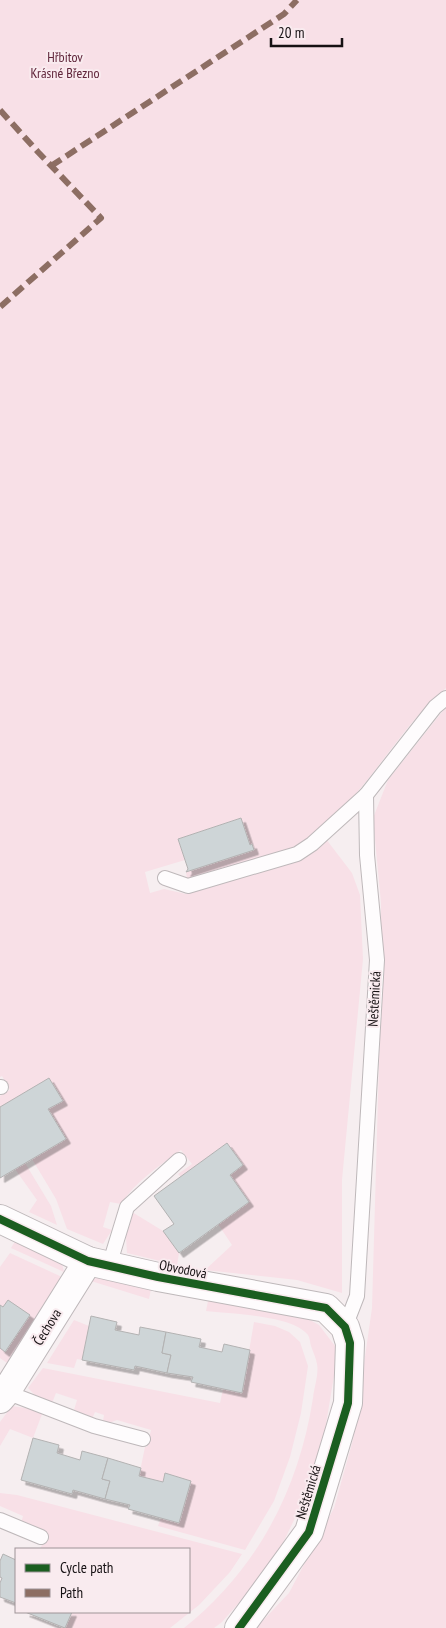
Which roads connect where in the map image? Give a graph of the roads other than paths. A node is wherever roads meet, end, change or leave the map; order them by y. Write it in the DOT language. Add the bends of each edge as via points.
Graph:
graph roads {
  1 [pos="446,698"];
  2 [pos="366,795"];
  3 [pos="165,878"];
  4 [pos="179,1160"];
  5 [pos="0,1219"];
  6 [pos="98,1264"];
  7 [pos="348,1335"];
  8 [pos="3,1396"];
  9 [pos="143,1439"];
  10 [pos="0,1520"];
  11 [pos="41,1537"];
  12 [pos="239,1628"];
  1 -- 2 [label="lane" via="434,707"];
  2 -- 3 [label="lane" via="297,854 188,886"];
  2 -- 7 [label="lane, Neštěmická" via="367,855 377,960 357,1296"];
  4 -- 6 [label="lane" via="127,1207"];
  5 -- 6 [label="street, Obvodová"];
  6 -- 7 [label="street, Obvodová" via="326,1308"];
  6 -- 8 [label="street, Čechova"];
  7 -- 12 [label="street, Neštěmická" via="348,1403 309,1532"];
  8 -- 9 [label="lane, Čechova"];
  10 -- 11 [label="lane"];
}
